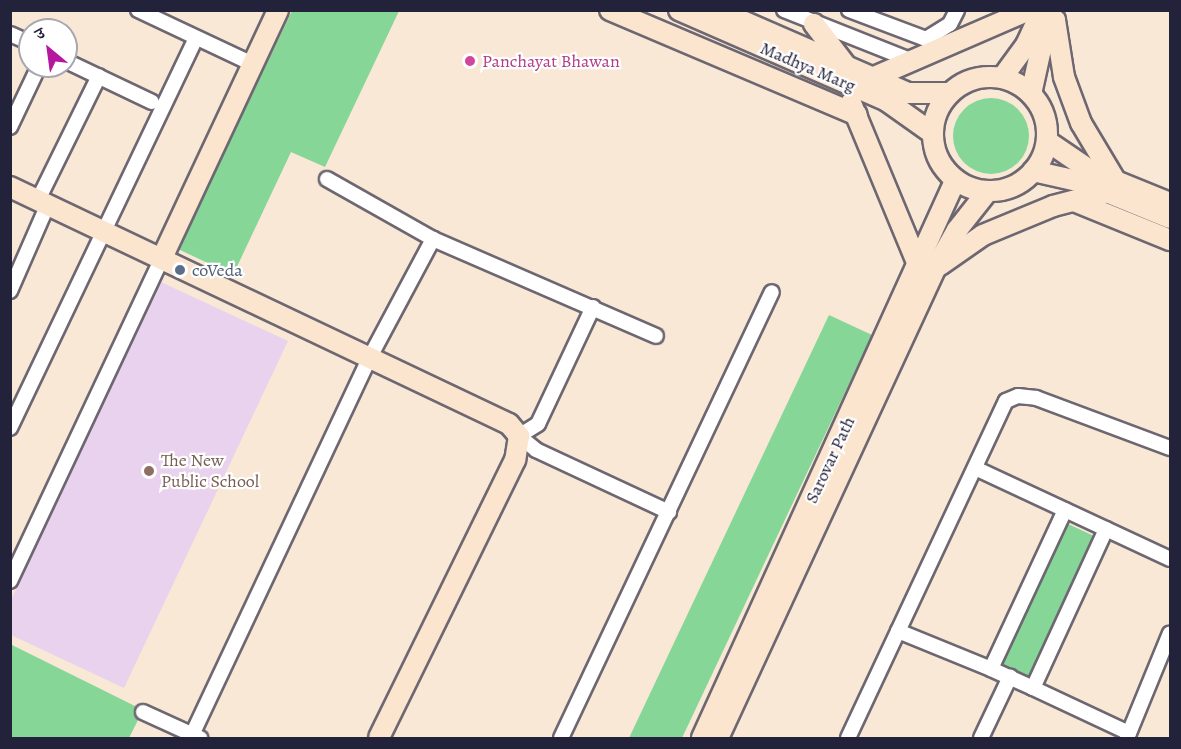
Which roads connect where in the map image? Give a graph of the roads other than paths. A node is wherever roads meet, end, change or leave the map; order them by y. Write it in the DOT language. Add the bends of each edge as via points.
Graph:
graph roads {
  1 [pos="138,10"];
  2 [pos="278,10"];
  3 [pos="610,10"];
  4 [pos="679,10"];
  5 [pos="717,10"];
  6 [pos="784,10"];
  7 [pos="849,10"];
  8 [pos="957,10"];
  9 [pos="1029,10"];
  10 [pos="1052,14"];
  11 [pos="814,24"];
  12 [pos="196,38"];
  13 [pos="753,44"];
  14 [pos="913,61"];
  15 [pos="253,64"];
  16 [pos="78,66"];
  17 [pos="742,67"];
  18 [pos="99,76"];
  19 [pos="845,76"];
  20 [pos="32,78"];
  21 [pos="872,78"];
  22 [pos="1002,78"];
  23 [pos="950,93"];
  24 [pos="1031,94"];
  25 [pos="152,102"];
  26 [pos="15,107"];
  27 [pos="857,115"];
  28 [pos="10,127"];
  29 [pos="932,133"];
  30 [pos="1047,141"];
  31 [pos="1033,171"];
  32 [pos="327,179"];
  33 [pos="955,181"];
  34 [pos="1111,186"];
  35 [pos="10,187"];
  36 [pos="987,192"];
  37 [pos="1074,201"];
  38 [pos="43,202"];
  39 [pos="1170,203"];
  40 [pos="1170,218"];
  41 [pos="102,230"];
  42 [pos="433,238"];
  43 [pos="1170,240"];
  44 [pos="162,258"];
  45 [pos="927,268"];
  46 [pos="10,291"];
  47 [pos="772,292"];
  48 [pos="593,307"];
  49 [pos="656,336"];
  50 [pos="370,357"];
  51 [pos="10,428"];
  52 [pos="519,436"];
  53 [pos="1170,448"];
  54 [pos="975,468"];
  55 [pos="1065,510"];
  56 [pos="669,512"];
  57 [pos="1106,529"];
  58 [pos="1170,559"];
  59 [pos="10,581"];
  60 [pos="898,631"];
  61 [pos="1170,633"];
  62 [pos="991,669"];
  63 [pos="1010,677"];
  64 [pos="1033,688"];
  65 [pos="142,712"];
  66 [pos="1128,736"];
  67 [pos="196,737"];
  68 [pos="378,738"];
  69 [pos="561,738"];
  70 [pos="702,738"];
  71 [pos="718,738"];
  72 [pos="848,738"];
  73 [pos="981,738"];
  1 -- 12 [label="street"];
  2 -- 15 [label="main road"];
  3 -- 17 [label="main road"];
  4 -- 13 [label="main road, Madhya Marg"];
  5 -- 19 [label="main road, Madhya Marg"];
  6 -- 11 [label="street"];
  7 -- 8 [label="street" via="926,39 950,24"];
  9 -- 14 [label="main road"];
  10 -- 22 [label="main road"];
  10 -- 24 [label="main road"];
  10 -- 34 [label="main road" via="1064,77"];
  11 -- 14 [label="street"];
  11 -- 19 [label="main road"];
  12 -- 15 [label="street"];
  12 -- 41 [label="street"];
  13 -- 17 [label="main road"];
  13 -- 19 [label="main road, Madhya Marg"];
  14 -- 21 [label="main road"];
  15 -- 44 [label="main road"];
  16 -- 18 [label="street"];
  17 -- 27 [label="main road"];
  18 -- 25 [label="street"];
  18 -- 38 [label="street"];
  19 -- 21 [label="main road, Madhya Marg"];
  19 -- 27 [label="main road"];
  19 -- 29 [label="main road, Madhya Marg"];
  20 -- 26 [label="street"];
  21 -- 23 [label="main road, Madhya Marg" via="908,93"];
  22 -- 23 [label="main road" via="977,78"];
  22 -- 24 [label="main road"];
  23 -- 29 [label="main road" via="937,112"];
  24 -- 30 [label="main road" via="1045,118"];
  26 -- 28 [label="street"];
  27 -- 45 [label="main road"];
  29 -- 33 [label="main road" via="941,166"];
  30 -- 31 [label="main road"];
  30 -- 34 [label="main road"];
  31 -- 34 [label="main road"];
  31 -- 36 [label="main road" via="1014,187"];
  32 -- 42 [label="street"];
  33 -- 36 [label="main road"];
  33 -- 45 [label="main road, Sarovar Path"];
  34 -- 37 [label="main road"];
  34 -- 39 [label="main road"];
  34 -- 40 [label="main road"];
  35 -- 38 [label="main road"];
  36 -- 45 [label="main road, Sarovar Path"];
  37 -- 43 [label="main road"];
  37 -- 45 [label="main road" via="983,235"];
  38 -- 41 [label="main road"];
  38 -- 46 [label="street"];
  41 -- 44 [label="main road"];
  41 -- 51 [label="street"];
  42 -- 48 [label="street"];
  42 -- 50 [label="street"];
  44 -- 50 [label="main road"];
  44 -- 59 [label="street"];
  45 -- 70 [label="main road, Sarovar Path"];
  45 -- 71 [label="main road, Sarovar Path"];
  47 -- 56 [label="street"];
  48 -- 49 [label="street"];
  48 -- 52 [label="street" via="538,424"];
  50 -- 52 [label="main road" via="509,424"];
  50 -- 67 [label="street"];
  52 -- 56 [label="street" via="536,450"];
  52 -- 68 [label="main road" via="515,460"];
  53 -- 54 [label="street" via="1036,398 1018,396 1006,401"];
  54 -- 55 [label="street"];
  54 -- 60 [label="street"];
  55 -- 57 [label="street"];
  55 -- 62 [label="street"];
  56 -- 69 [label="street"];
  57 -- 58 [label="street"];
  57 -- 64 [label="street"];
  60 -- 62 [label="street"];
  60 -- 72 [label="street"];
  61 -- 66 [label="street"];
  62 -- 63 [label="street"];
  63 -- 64 [label="street"];
  63 -- 73 [label="street"];
  64 -- 66 [label="street"];
  65 -- 67 [label="street"];
}
